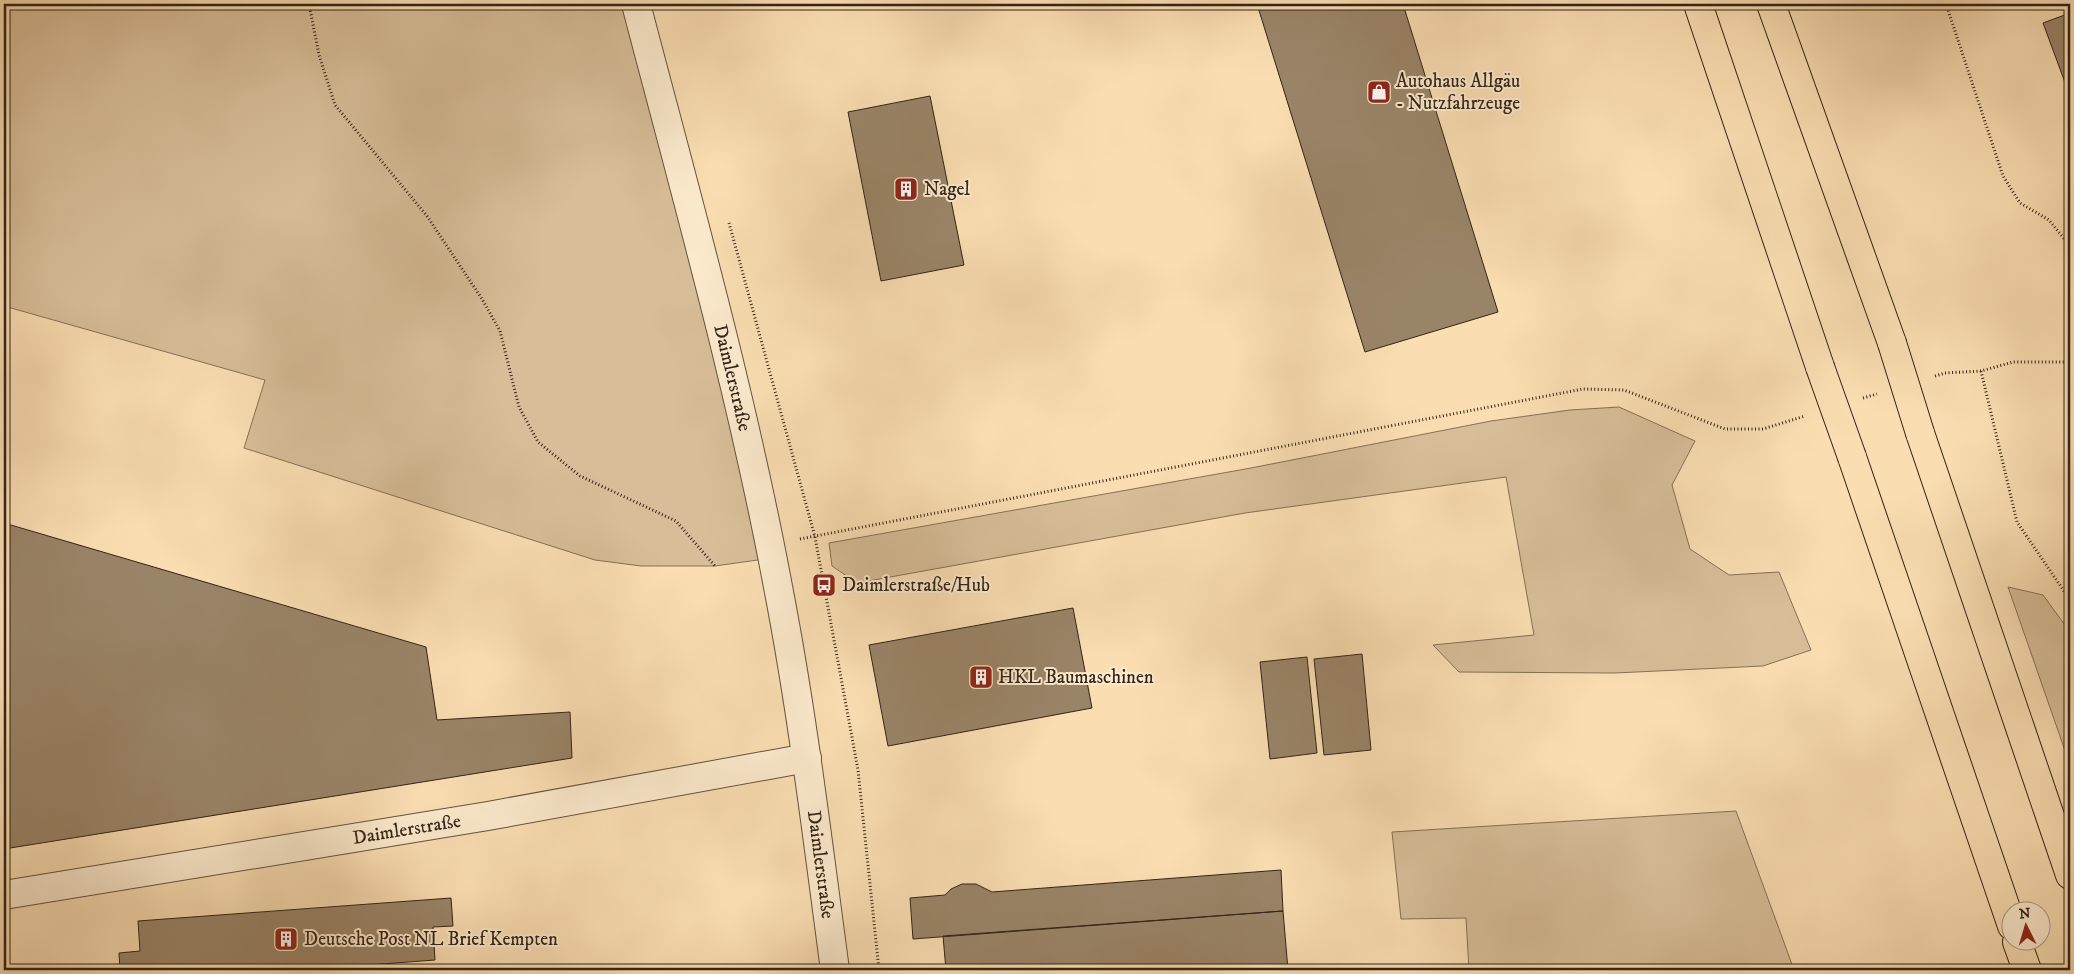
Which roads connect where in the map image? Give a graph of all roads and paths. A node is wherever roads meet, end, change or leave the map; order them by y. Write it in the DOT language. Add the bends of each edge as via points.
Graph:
graph roads {
  1 [pos="309,4"];
  2 [pos="636,4"];
  3 [pos="1698,4"];
  4 [pos="1771,4"];
  5 [pos="1946,4"];
  6 [pos="2070,246"];
  7 [pos="2070,362"];
  8 [pos="1981,371"];
  9 [pos="1926,378"];
  10 [pos="1879,393"];
  11 [pos="1860,399"];
  12 [pos="1812,414"];
  13 [pos="769,544"];
  14 [pos="715,566"];
  15 [pos="2070,600"];
  16 [pos="807,758"];
  17 [pos="2070,875"];
  18 [pos="4,895"];
  19 [pos="2004,902"];
  20 [pos="2021,952"];
  21 [pos="835,970"];
  22 [pos="2027,970"];
  1 -- 14 [label="path" via="319,55 335,105 427,216 482,299 500,331 519,407 538,442 580,476 676,521"];
  2 -- 13 [label="street, Daimlerstraße" via="731,364"];
  3 -- 19 [label="highway, bridge"];
  4 -- 17 [label="highway, bridge" via="1892,343"];
  5 -- 6 [label="path" via="2003,176 2020,203 2049,220"];
  7 -- 8 [label="path" via="2013,362"];
  8 -- 9 [label="path" via="1945,372"];
  8 -- 15 [label="path" via="2017,522"];
  10 -- 11 [label="path"];
  12 -- 13 [label="path" via="1763,429 1725,429 1624,390 1583,389"];
  13 -- 16 [label="street, Daimlerstraße"];
  16 -- 18 [label="street, Daimlerstraße" via="488,816"];
  16 -- 21 [label="street, Daimlerstraße"];
  20 -- 22 [label="highway"];
}
